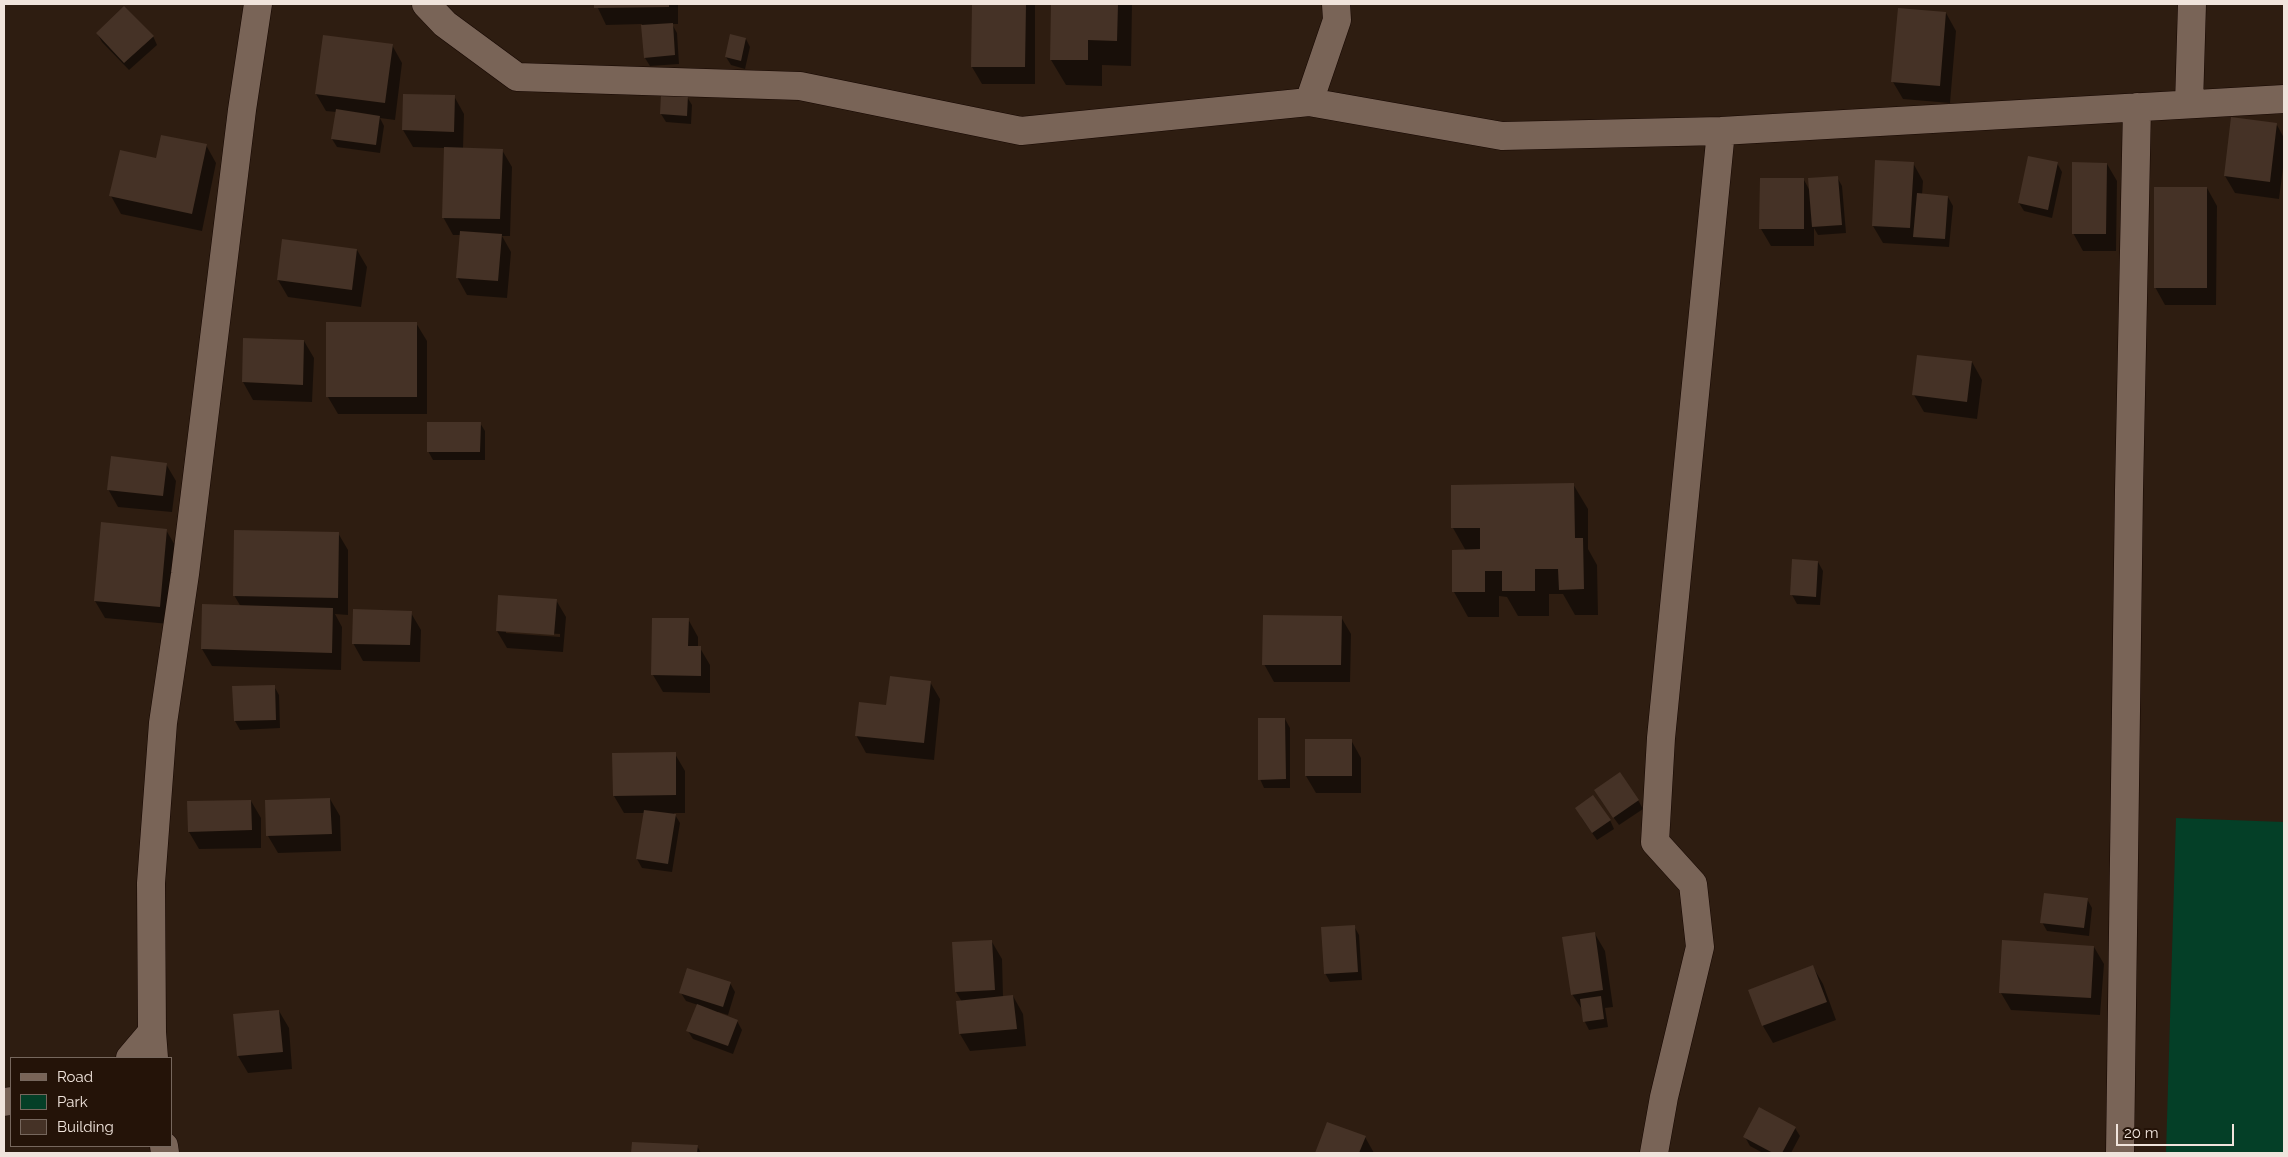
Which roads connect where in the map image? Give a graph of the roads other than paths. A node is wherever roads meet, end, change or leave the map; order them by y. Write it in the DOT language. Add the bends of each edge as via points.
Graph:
graph roads {
  1 [pos="258,4"];
  2 [pos="426,4"];
  3 [pos="1336,4"];
  4 [pos="2192,4"];
  5 [pos="2284,98"];
  6 [pos="1310,102"];
  7 [pos="2190,104"];
  8 [pos="2137,107"];
  9 [pos="1720,131"];
  10 [pos="152,1032"];
  11 [pos="131,1057"];
  12 [pos="154,1057"];
  13 [pos="1654,1153"];
  14 [pos="2120,1153"];
  1 -- 10 [label="street" via="242,110 186,574 163,723 151,883"];
  2 -- 6 [label="street" via="446,24 517,76 800,86 1021,131"];
  3 -- 6 [label="street" via="1336,20"];
  4 -- 7 [label="street"];
  5 -- 7 [label="street"];
  6 -- 9 [label="street" via="1502,136"];
  7 -- 8 [label="street"];
  8 -- 9 [label="street"];
  8 -- 14 [label="street"];
  9 -- 13 [label="street" via="1661,738 1655,842 1693,884 1700,947"];
  10 -- 11 [label="street"];
  10 -- 12 [label="street"];
}
